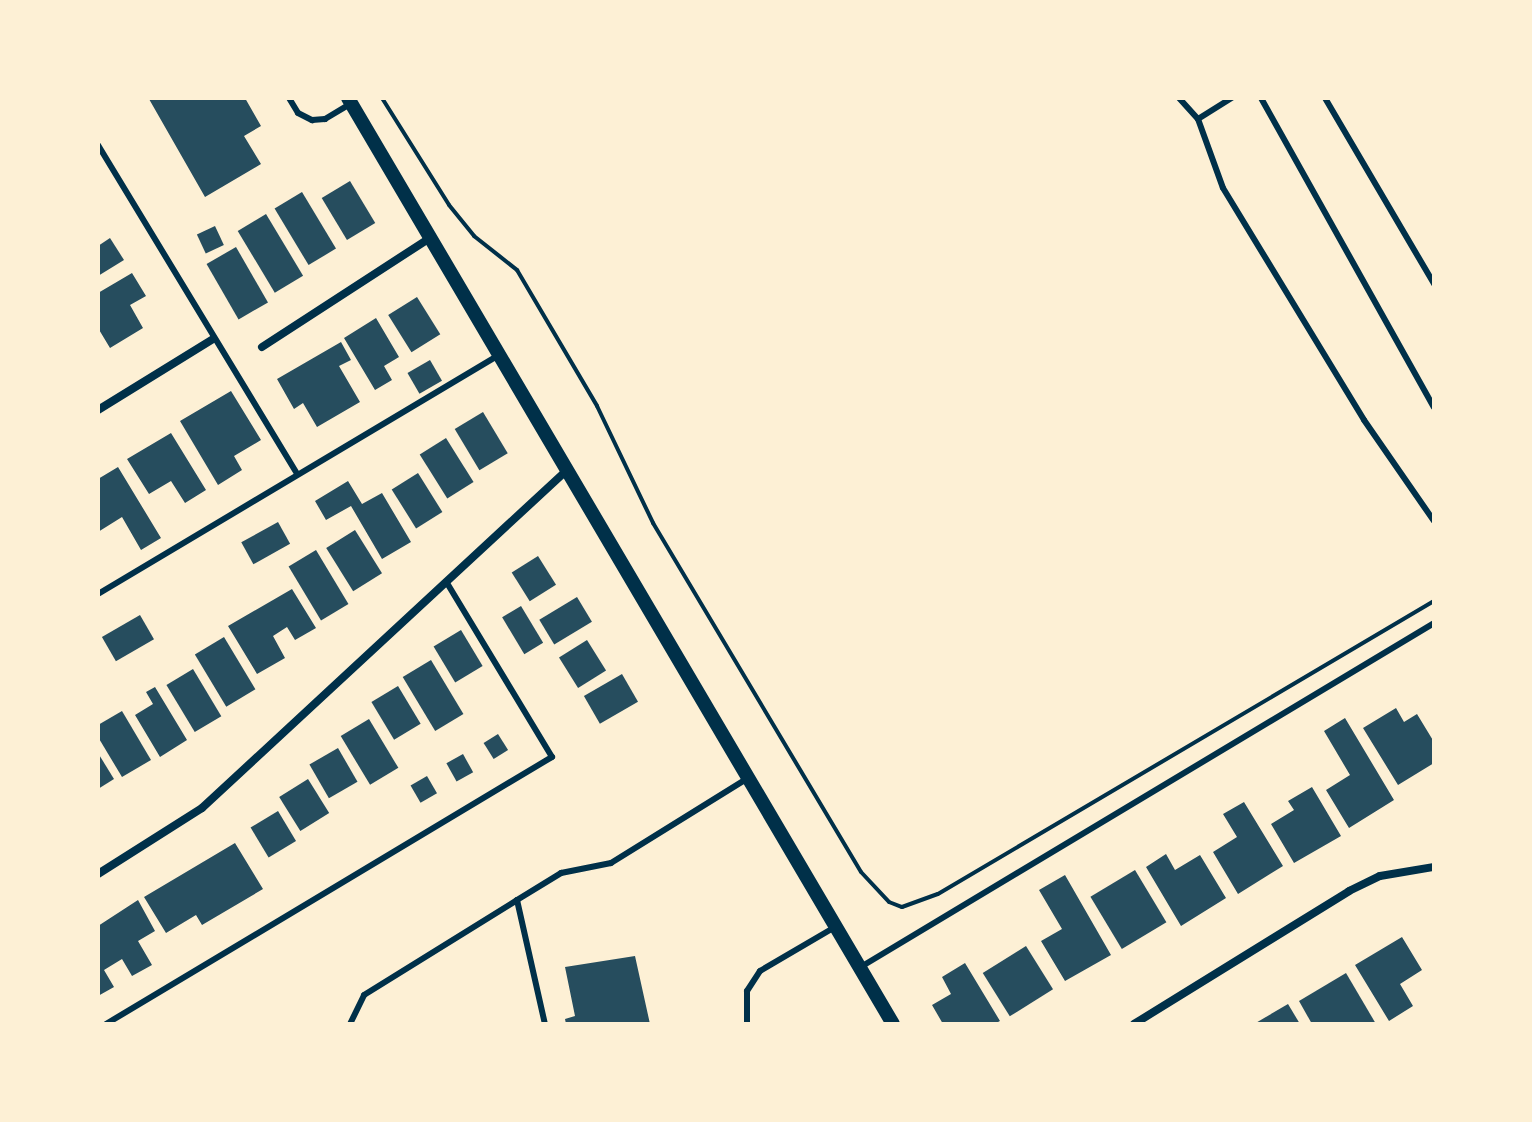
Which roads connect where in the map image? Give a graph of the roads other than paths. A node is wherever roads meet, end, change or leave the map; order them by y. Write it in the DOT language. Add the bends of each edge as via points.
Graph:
graph roads {
  1 [pos="289,98"];
  2 [pos="1179,98"];
  3 [pos="1232,98"];
  4 [pos="1261,98"];
  5 [pos="1325,98"];
  6 [pos="350,100"];
  7 [pos="1198,119"];
  8 [pos="98,145"];
  9 [pos="430,238"];
  10 [pos="1434,284"];
  11 [pos="213,339"];
  12 [pos="262,347"];
  13 [pos="499,355"];
  14 [pos="1434,407"];
  15 [pos="98,410"];
  16 [pos="567,470"];
  17 [pos="297,473"];
  18 [pos="1434,521"];
  19 [pos="446,581"];
  20 [pos="98,594"];
  21 [pos="1434,623"];
  22 [pos="748,778"];
  23 [pos="1434,867"];
  24 [pos="98,874"];
  25 [pos="517,900"];
  26 [pos="835,927"];
  27 [pos="859,968"];
  28 [pos="106,1024"];
  29 [pos="350,1024"];
  30 [pos="545,1024"];
  31 [pos="747,1024"];
  32 [pos="893,1024"];
  33 [pos="1134,1024"];
  1 -- 6 [label="lane" via="298,113 312,120 325,119"];
  2 -- 7 [label="lane"];
  3 -- 7 [label="lane"];
  4 -- 14 [label="lane"];
  5 -- 10 [label="lane"];
  6 -- 9 [label="street"];
  7 -- 18 [label="lane" via="1223,188 1364,420"];
  8 -- 11 [label="lane"];
  9 -- 12 [label="street"];
  9 -- 13 [label="street"];
  11 -- 15 [label="street"];
  11 -- 17 [label="lane"];
  13 -- 16 [label="street"];
  13 -- 17 [label="lane"];
  16 -- 19 [label="street"];
  16 -- 22 [label="street"];
  17 -- 20 [label="lane"];
  19 -- 24 [label="street" via="202,808"];
  19 -- 28 [label="lane" via="552,757"];
  21 -- 27 [label="lane"];
  22 -- 25 [label="lane" via="611,863 561,873"];
  22 -- 26 [label="street"];
  23 -- 33 [label="street" via="1380,876 1349,891"];
  25 -- 29 [label="lane" via="364,995"];
  25 -- 30 [label="lane"];
  26 -- 27 [label="street"];
  26 -- 31 [label="lane" via="760,971 747,991"];
  27 -- 32 [label="street"];
}
